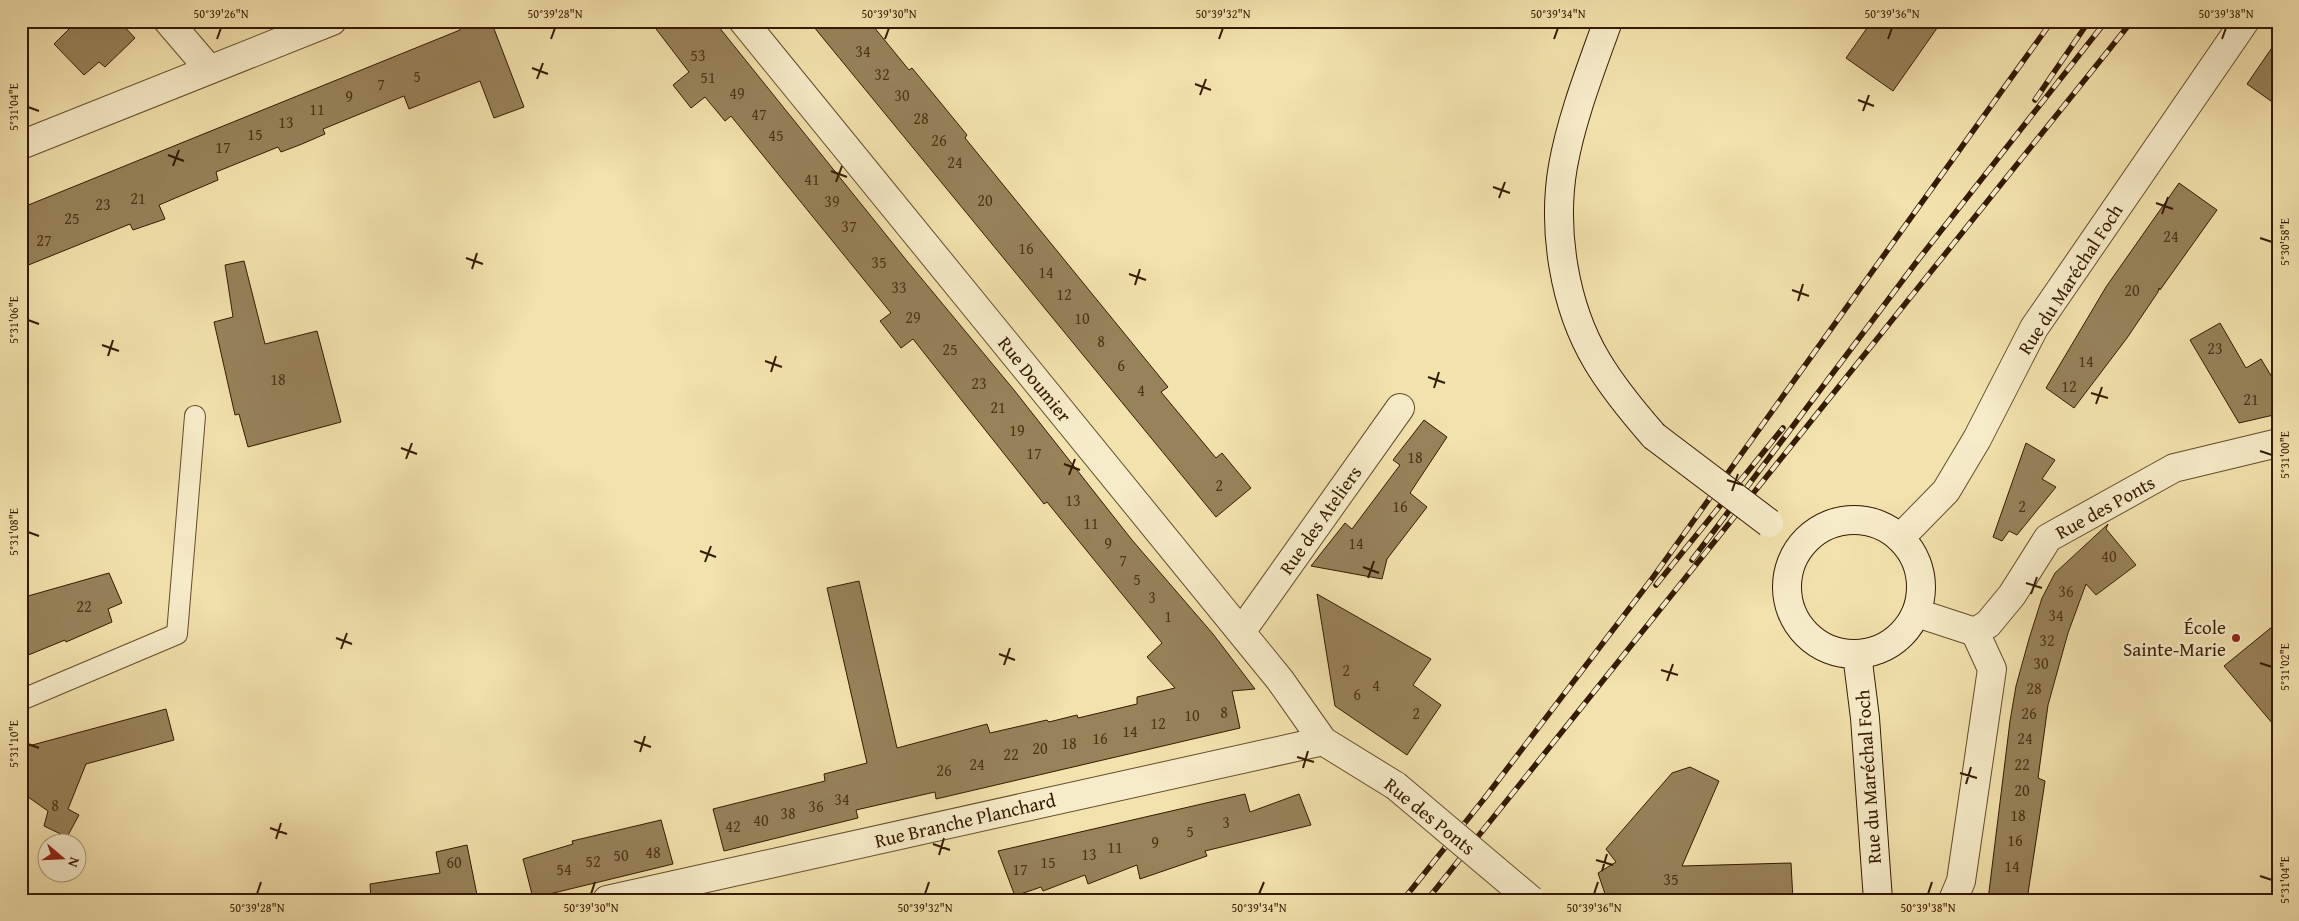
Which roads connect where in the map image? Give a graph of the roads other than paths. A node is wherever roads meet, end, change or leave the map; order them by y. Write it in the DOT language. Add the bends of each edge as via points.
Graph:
graph roads {
  1 [pos="168,21"];
  2 [pos="332,21"];
  3 [pos="743,21"];
  4 [pos="1608,21"];
  5 [pos="2245,21"];
  6 [pos="209,69"];
  7 [pos="21,145"];
  8 [pos="1400,408"];
  9 [pos="195,416"];
  10 [pos="2278,443"];
  11 [pos="1900,538"];
  12 [pos="1800,547"];
  13 [pos="1917,613"];
  14 [pos="1241,632"];
  15 [pos="1975,632"];
  16 [pos="1857,654"];
  17 [pos="21,700"];
  18 [pos="1323,741"];
  19 [pos="607,900"];
  20 [pos="1531,900"];
  21 [pos="1878,900"];
  22 [pos="1954,900"];
  1 -- 6 [label="street"];
  2 -- 6 [label="street"];
  3 -- 14 [label="street, Rue Doumier"];
  4 -- 12 [label="street, bridge" via="1573,121 1563,167 1562,248 1573,303 1596,359 1629,408 1654,436"];
  5 -- 11 [label="street, Rue du Maréchal Foch" via="2034,328 1977,439 1946,491"];
  6 -- 7 [label="street"];
  8 -- 14 [label="street, Rue des Ateliers"];
  9 -- 17 [label="lane" via="177,634"];
  10 -- 15 [label="street, Rue des Ponts" via="2174,468 2048,538 2012,595 1988,624"];
  11 -- 12 [label="street" via="1876,523 1848,520 1824,527"];
  11 -- 13 [label="street" via="1914,556 1921,579 1922,597"];
  12 -- 16 [label="street" via="1787,575 1788,601 1800,626 1821,645 1838,653"];
  13 -- 15 [label="street"];
  13 -- 16 [label="street" via="1893,642 1871,652"];
  14 -- 18 [label="street, Rue Doumier"];
  15 -- 22 [label="street" via="1992,669 1961,881"];
  16 -- 21 [label="street, Rue du Maréchal Foch" via="1865,718"];
  18 -- 19 [label="street, Rue Branche Planchard"];
  18 -- 20 [label="street, Rue des Ponts, bridge" via="1396,786"];
}
